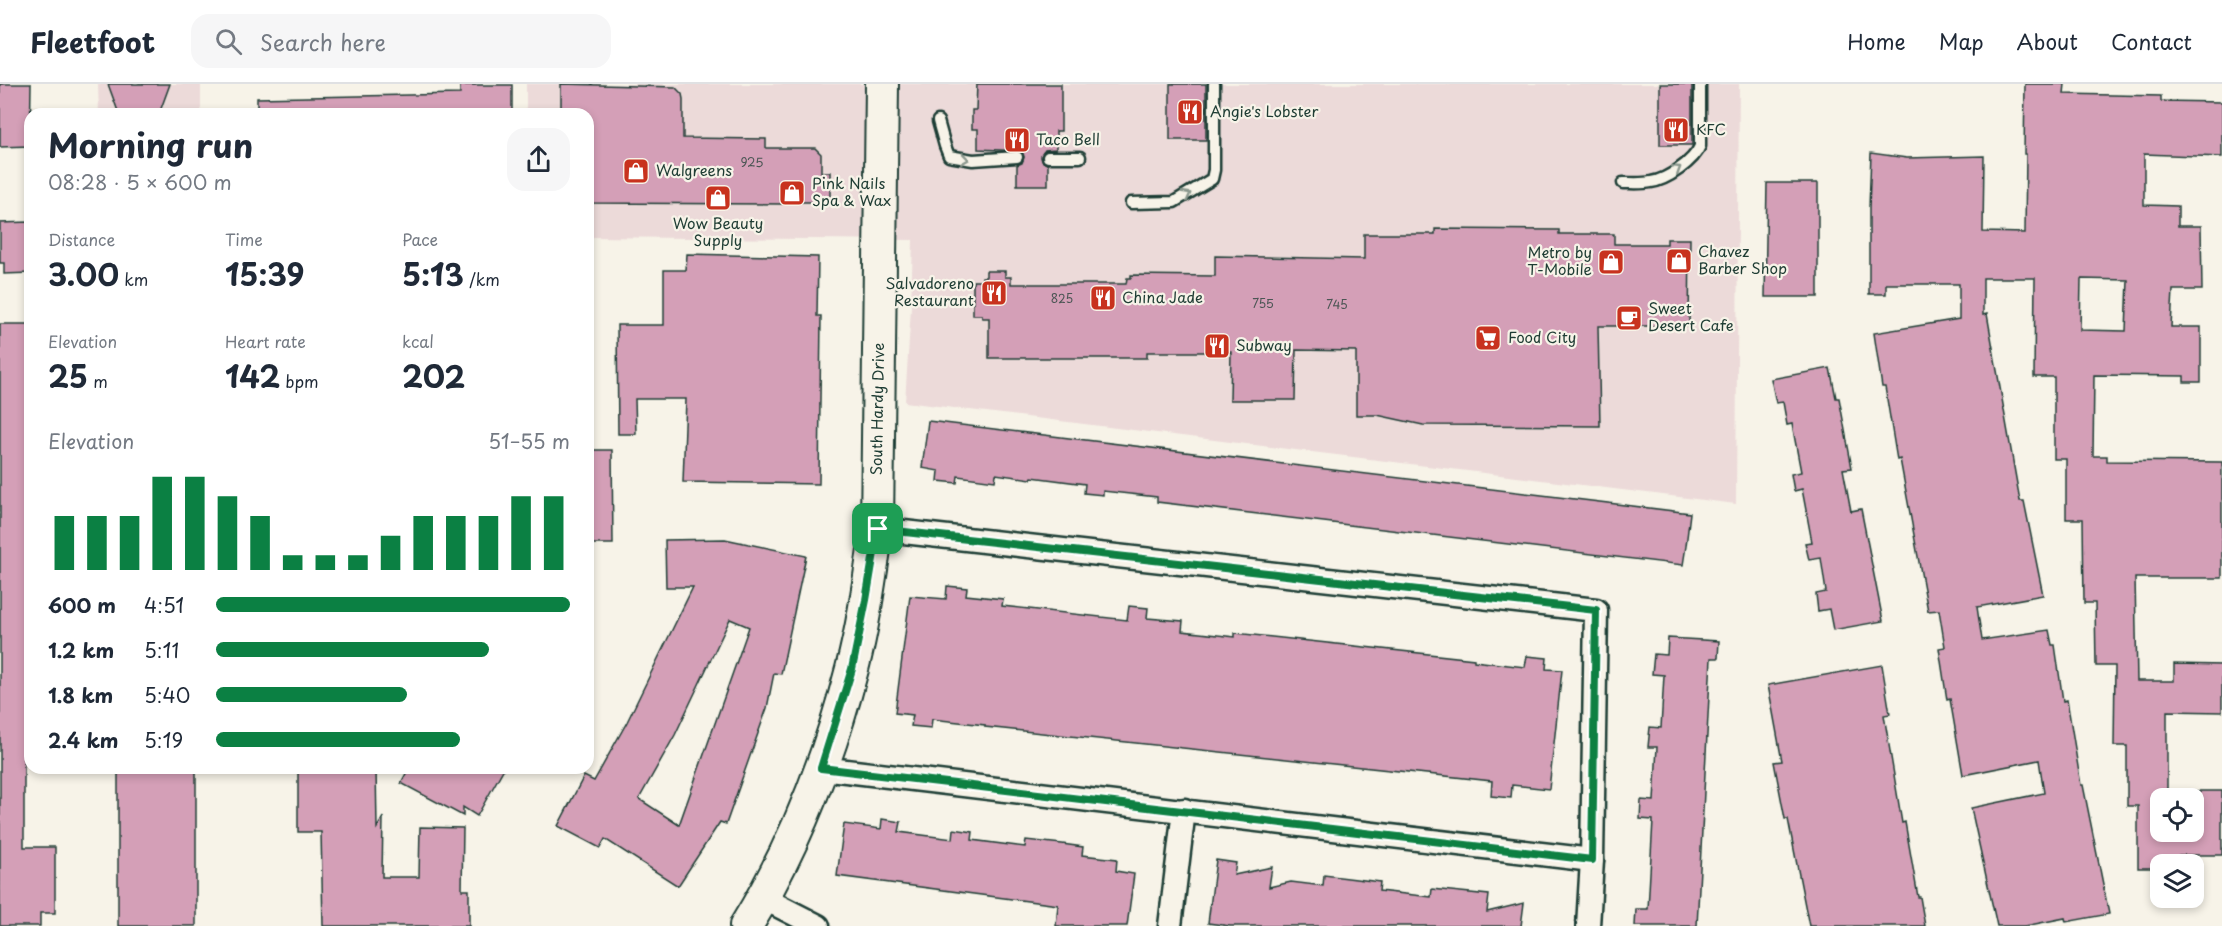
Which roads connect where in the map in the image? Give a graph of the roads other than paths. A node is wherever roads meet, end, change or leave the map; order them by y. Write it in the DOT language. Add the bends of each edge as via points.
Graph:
graph roads {
  1 [pos="882,84"];
  2 [pos="1214,84"];
  3 [pos="1700,84"];
  4 [pos="938,121"];
  5 [pos="1017,157"];
  6 [pos="1048,157"];
  7 [pos="1080,157"];
  8 [pos="1623,183"];
  9 [pos="1131,203"];
  10 [pos="878,529"];
  11 [pos="821,768"];
  12 [pos="1184,810"];
  13 [pos="1592,860"];
  14 [pos="763,898"];
  15 [pos="746,926"];
  16 [pos="818,926"];
  17 [pos="1170,926"];
  18 [pos="1588,926"];
  1 -- 10 [label="street, South Hardy Drive"];
  9 -- 2 [label="lane, one-way" via="1174,202 1212,179"];
  8 -- 3 [label="lane, one-way" via="1659,180 1696,155 1700,146"];
  4 -- 5 [label="lane, one-way" via="949,156 973,160"];
  6 -- 7 [label="lane"];
  10 -- 11 [label="street, South Hardy Drive" via="852,669"];
  10 -- 13 [label="street" via="1596,610"];
  11 -- 12 [label="street"];
  11 -- 14 [label="street, South Hardy Drive"];
  12 -- 13 [label="street"];
  12 -- 17 [label="street"];
  13 -- 18 [label="street"];
  14 -- 15 [label="street, South Hardy Drive"];
  14 -- 16 [label="street"];
}
